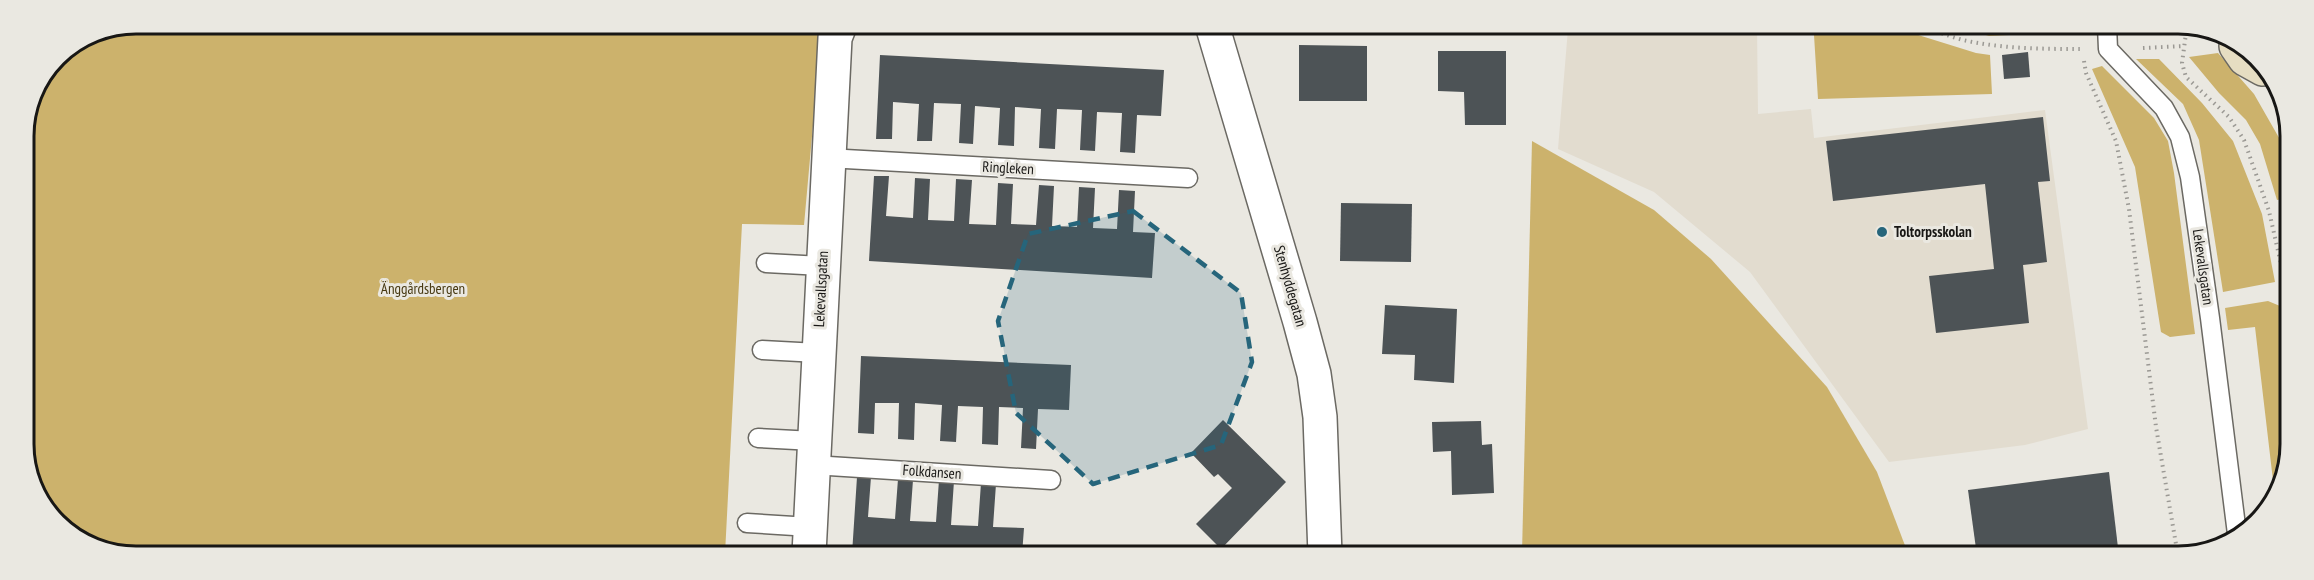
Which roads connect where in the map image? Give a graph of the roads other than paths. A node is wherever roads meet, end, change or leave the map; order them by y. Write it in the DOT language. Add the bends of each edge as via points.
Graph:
graph roads {
  1 [pos="837,34"];
  2 [pos="1215,34"];
  3 [pos="2107,34"];
  4 [pos="827,158"];
  5 [pos="1188,178"];
  6 [pos="766,263"];
  7 [pos="822,266"];
  8 [pos="762,350"];
  9 [pos="818,353"];
  10 [pos="758,438"];
  11 [pos="813,453"];
  12 [pos="1051,480"];
  13 [pos="747,523"];
  14 [pos="2236,526"];
  15 [pos="809,541"];
  16 [pos="1325,545"];
  1 -- 4 [label="street, Lekevallsgatan"];
  2 -- 16 [label="street, Stenhyddegatan" via="1314,374 1320,417"];
  3 -- 14 [label="lane, Lekevallsgatan" via="2108,49 2164,108 2180,137 2190,177 2209,306"];
  4 -- 5 [label="lane, Ringleken"];
  4 -- 7 [label="street, Lekevallsgatan"];
  6 -- 7 [label="lane"];
  7 -- 9 [label="street, Lekevallsgatan"];
  8 -- 9 [label="lane"];
  9 -- 11 [label="street, Lekevallsgatan"];
  10 -- 11 [label="lane, Folkdansen"];
  11 -- 12 [label="lane, Folkdansen"];
  11 -- 15 [label="street, Lekevallsgatan"];
  13 -- 15 [label="lane"];
}
